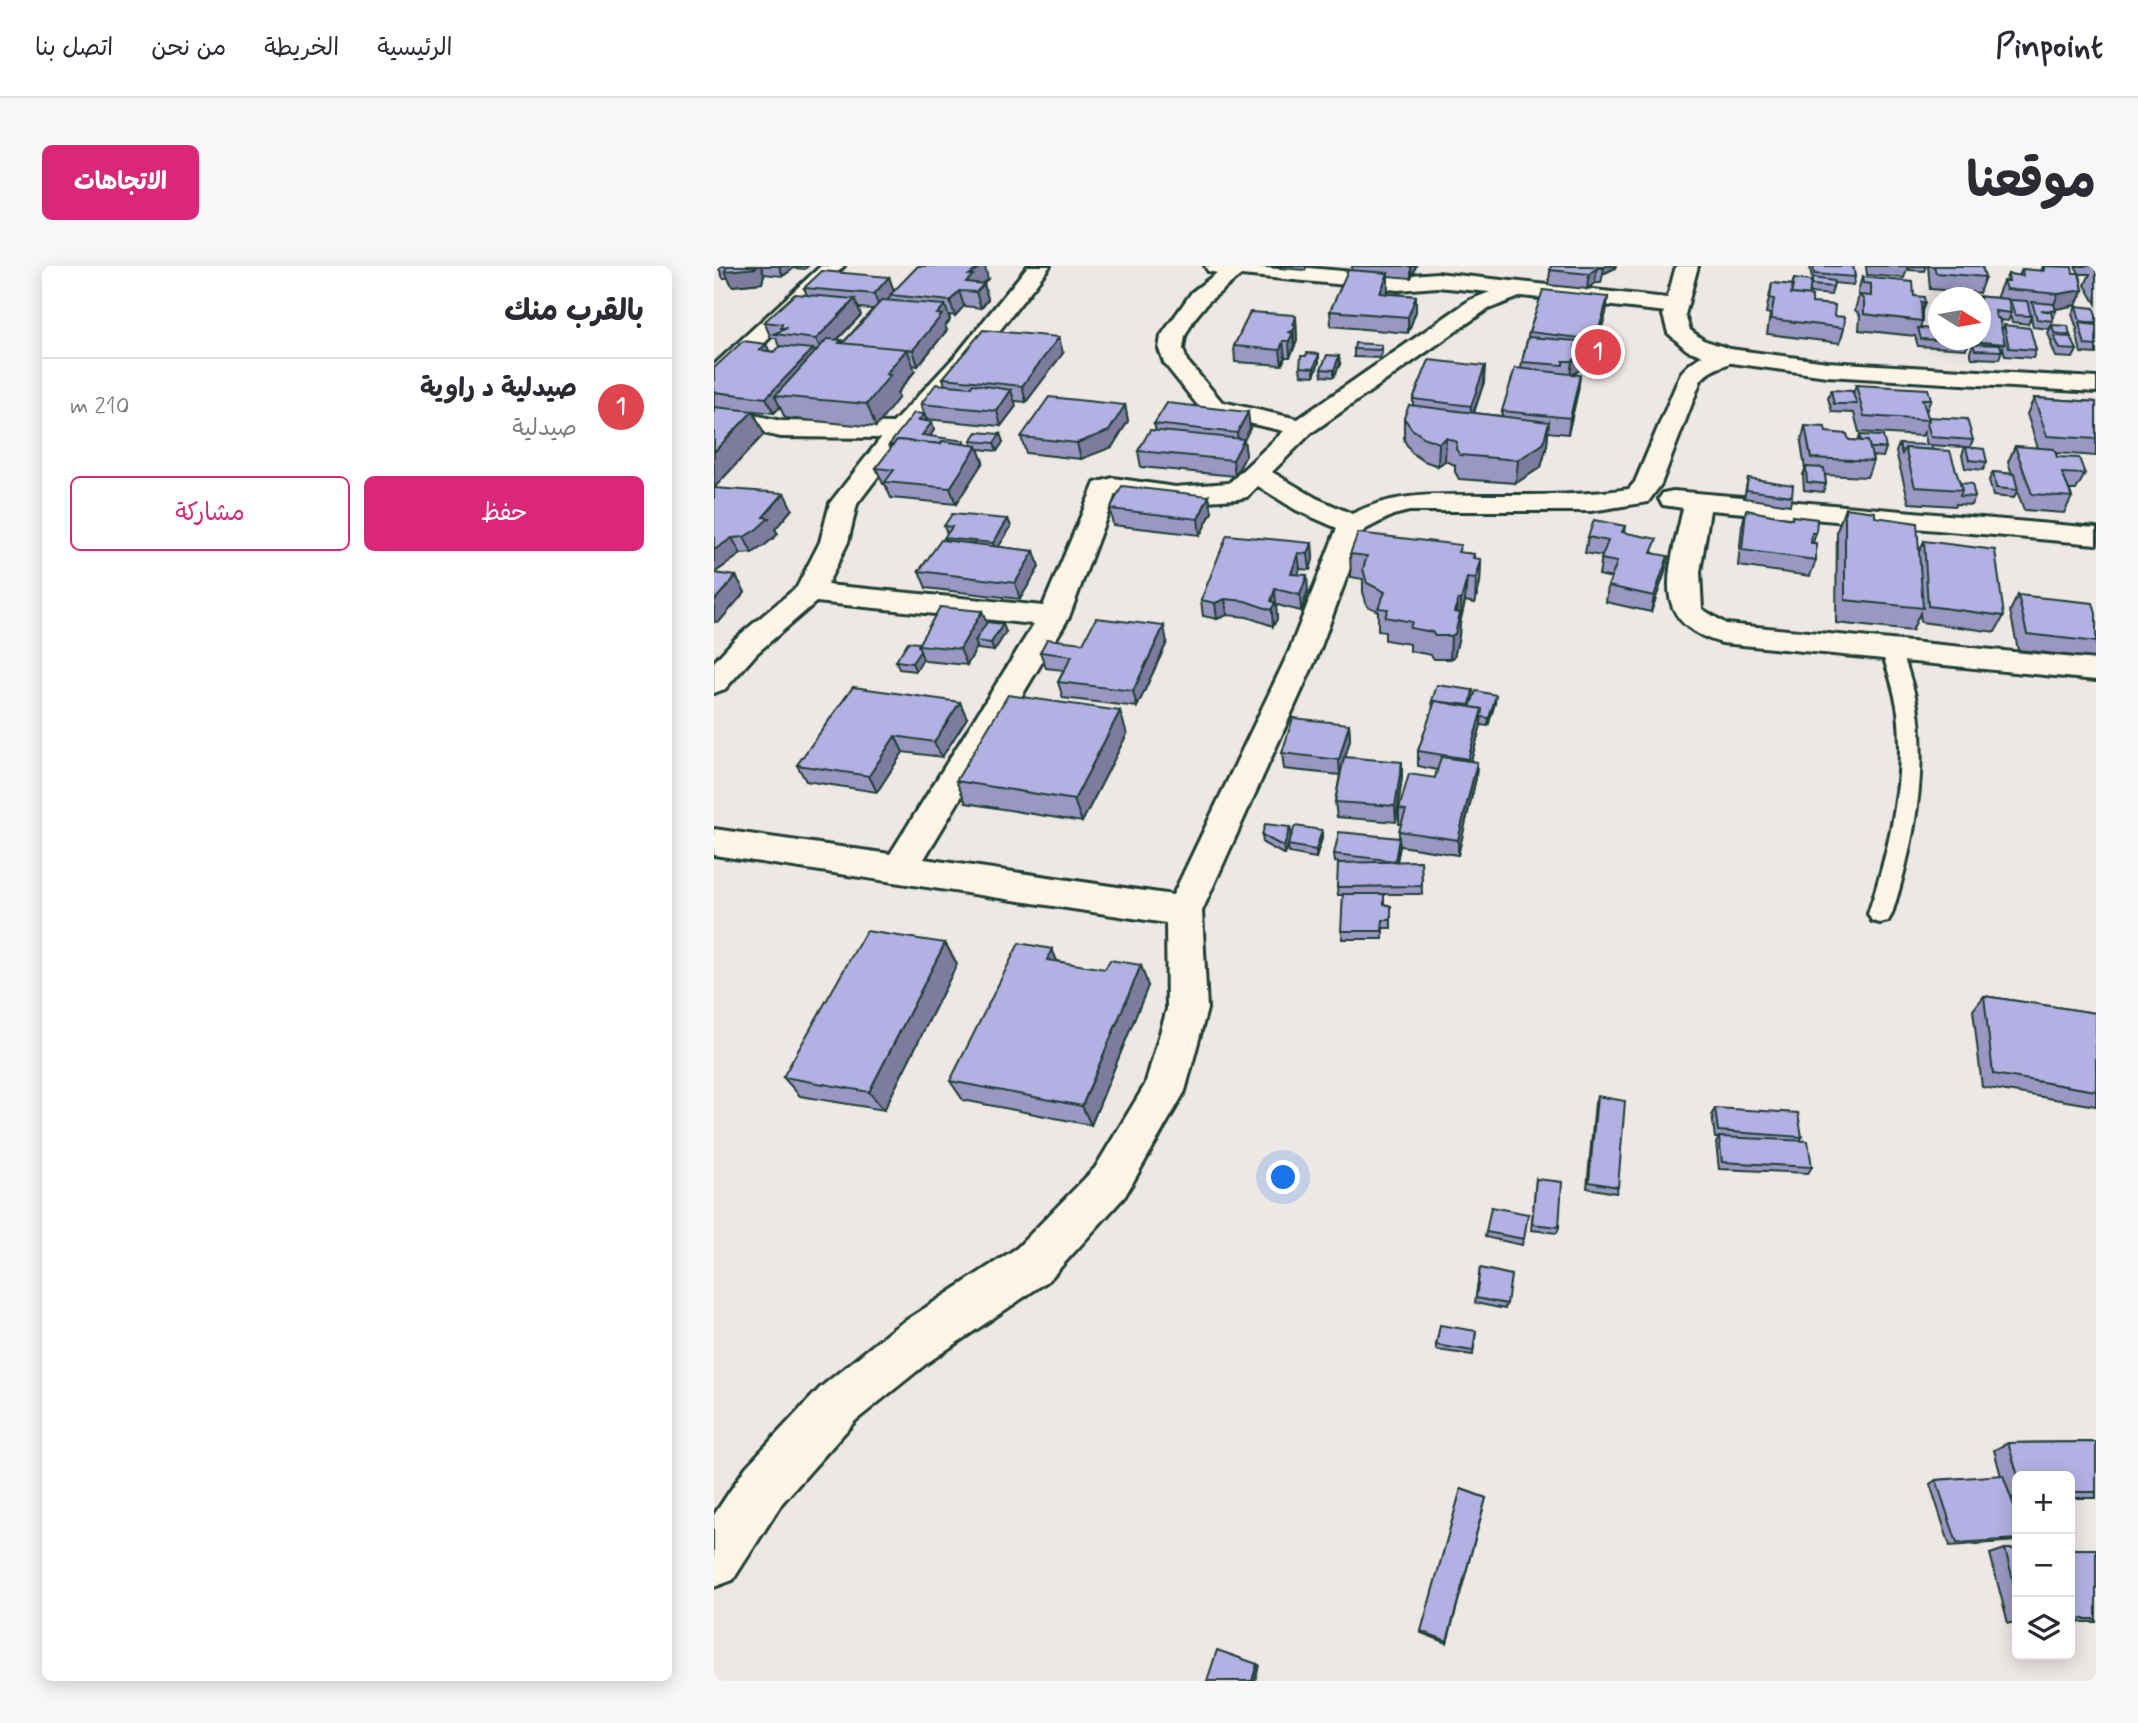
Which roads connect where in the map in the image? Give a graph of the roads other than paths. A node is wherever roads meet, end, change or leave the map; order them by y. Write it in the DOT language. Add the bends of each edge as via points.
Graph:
graph roads {
  1 [pos="833,266"];
  2 [pos="1039,266"];
  3 [pos="1230,266"];
  4 [pos="1687,266"];
  5 [pos="1440,273"];
  6 [pos="1514,290"];
  7 [pos="1676,306"];
  8 [pos="1726,356"];
  9 [pos="714,378"];
  10 [pos="2096,385"];
  11 [pos="714,414"];
  12 [pos="1302,428"];
  13 [pos="901,431"];
  14 [pos="1256,472"];
  15 [pos="1638,496"];
  16 [pos="1699,501"];
  17 [pos="1352,525"];
  18 [pos="2096,536"];
  19 [pos="809,592"];
  20 [pos="1054,617"];
  21 [pos="1891,650"];
  22 [pos="2096,670"];
  23 [pos="714,682"];
  24 [pos="714,842"];
  25 [pos="900,868"];
  26 [pos="1184,911"];
  27 [pos="1880,914"];
  28 [pos="714,1560"];
  1 -- 9 [label="street"];
  2 -- 13 [label="street"];
  3 -- 5 [label="street" via="1399,283"];
  3 -- 12 [label="street" via="1200,297 1173,336 1176,363 1213,408"];
  4 -- 7 [label="street"];
  5 -- 6 [label="street"];
  6 -- 7 [label="street"];
  6 -- 12 [label="street" via="1478,305"];
  7 -- 8 [label="street" via="1674,315 1681,333 1695,345"];
  8 -- 10 [label="street" via="1827,369"];
  8 -- 15 [label="street" via="1702,364 1690,378 1648,484"];
  11 -- 13 [label="street" via="781,429"];
  12 -- 14 [label="street"];
  13 -- 19 [label="street" via="844,503 834,542"];
  14 -- 17 [label="street" via="1306,504"];
  14 -- 20 [label="street" via="1237,492 1175,495 1113,486 1104,489"];
  15 -- 16 [label="street"];
  15 -- 17 [label="street" via="1591,503 1409,503"];
  16 -- 18 [label="street"];
  16 -- 21 [label="street" via="1685,572 1686,608 1699,624 1722,633"];
  17 -- 26 [label="street" via="1304,652"];
  19 -- 20 [label="street"];
  19 -- 23 [label="street" via="746,646"];
  20 -- 25 [label="street"];
  21 -- 22 [label="street"];
  21 -- 27 [label="lane" via="1903,687 1909,735 1904,826"];
  24 -- 25 [label="street"];
  25 -- 26 [label="street"];
  26 -- 28 [label="street" via="1187,1009 1164,1091 1110,1182 1033,1264 910,1346 838,1404 764,1485"];
}
